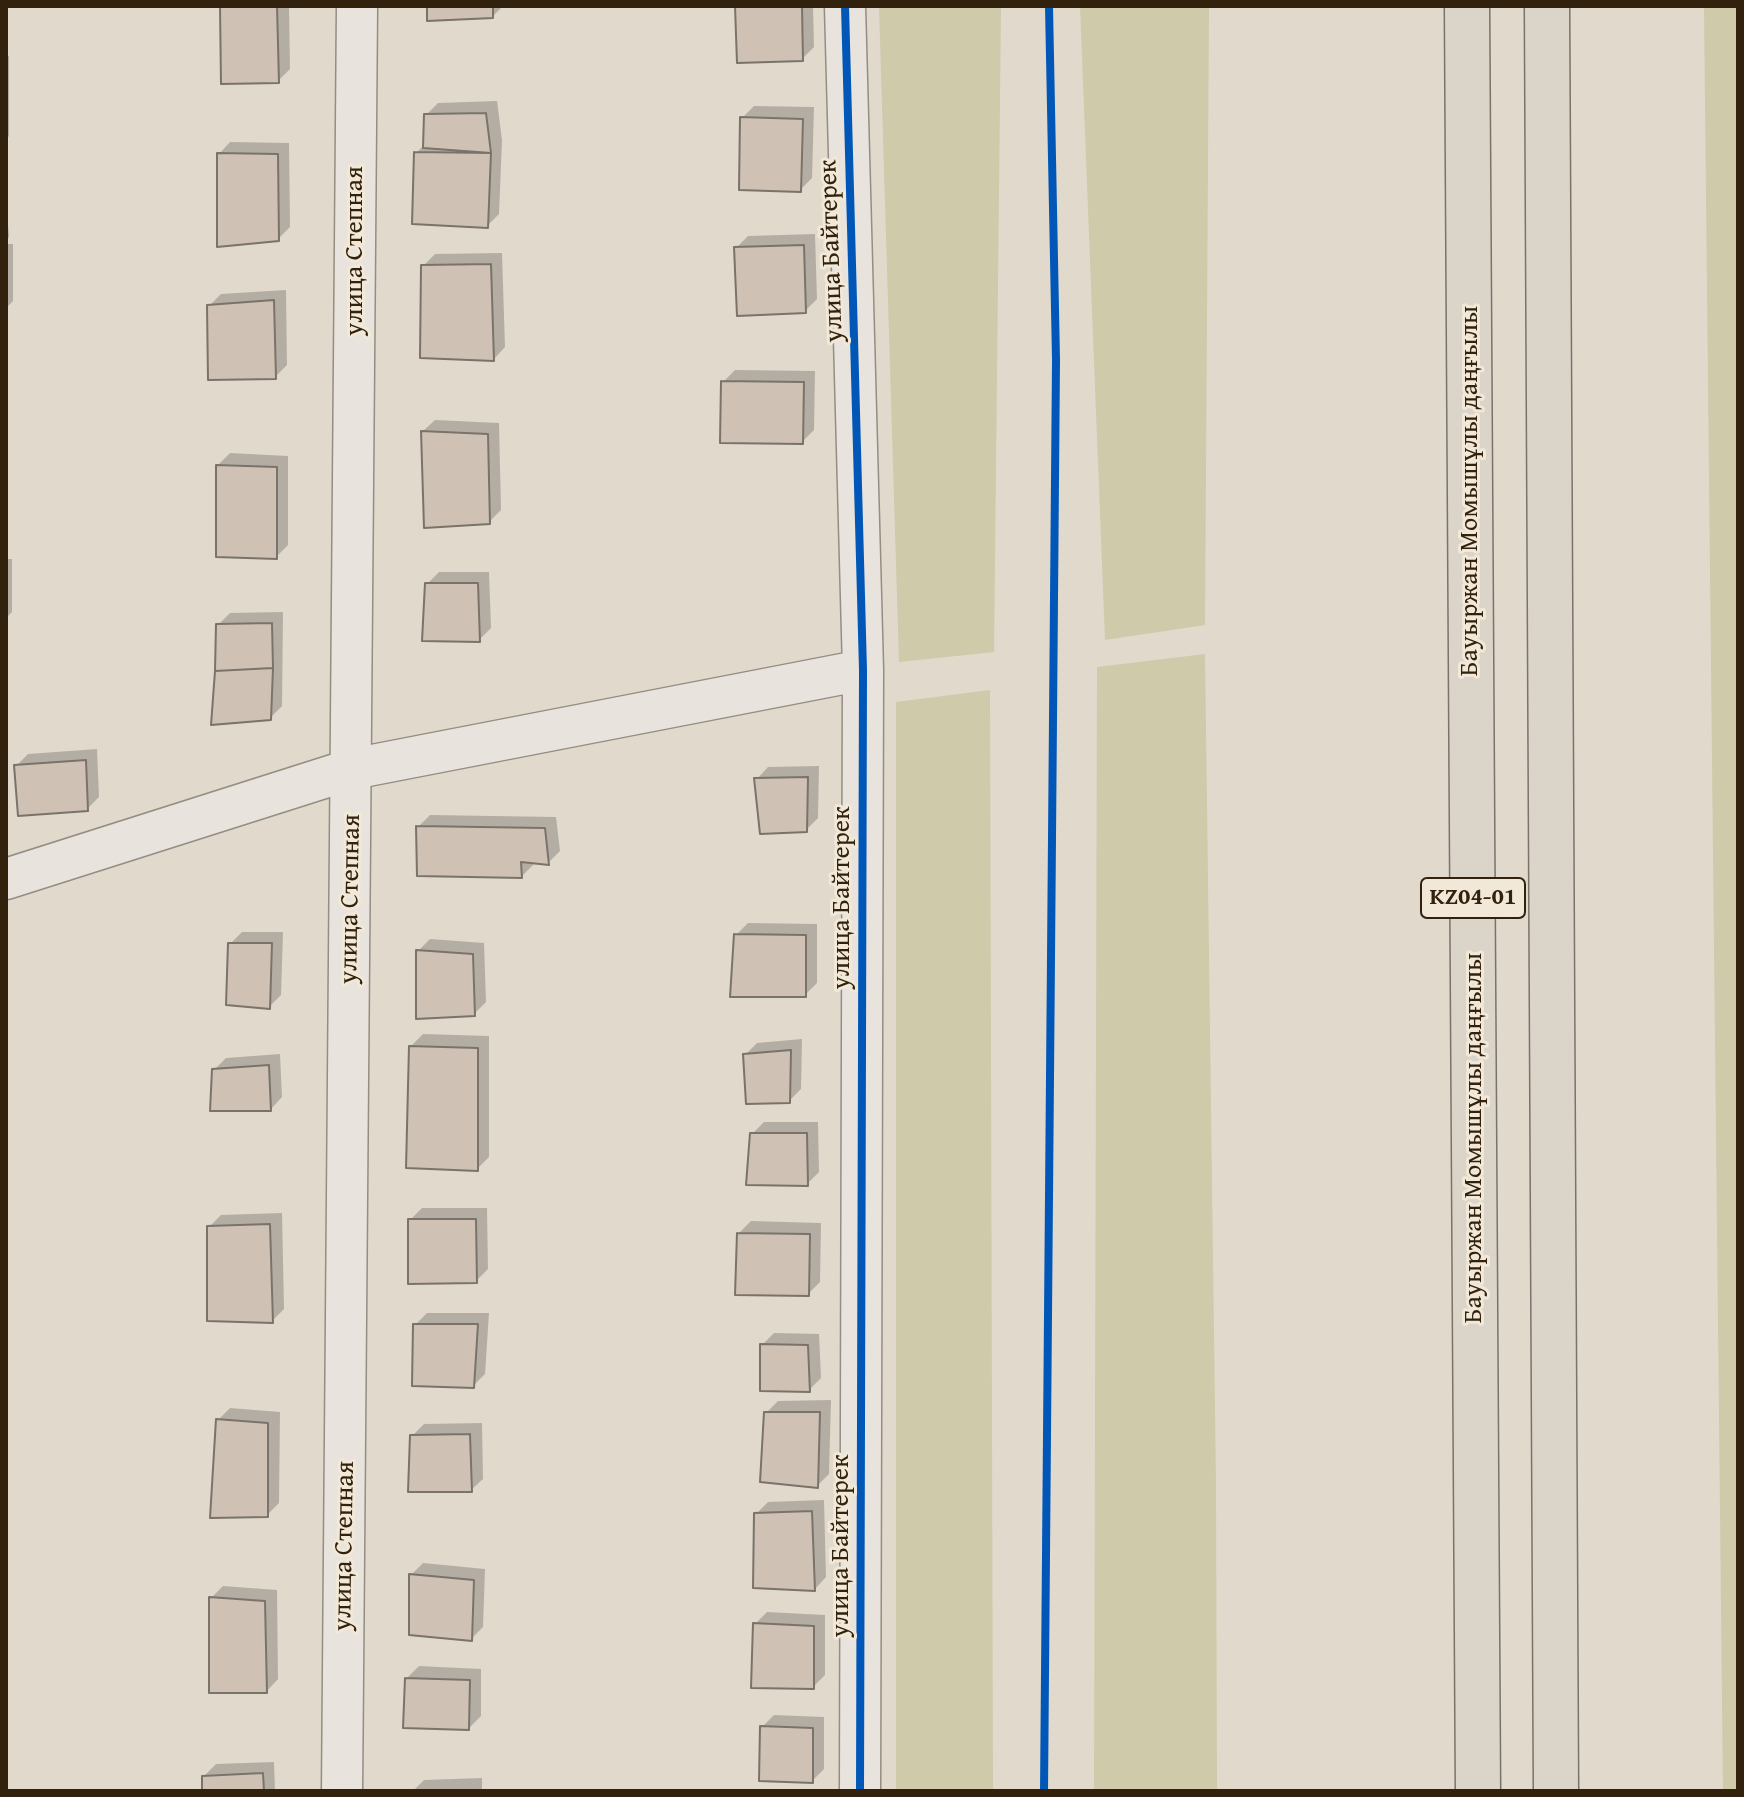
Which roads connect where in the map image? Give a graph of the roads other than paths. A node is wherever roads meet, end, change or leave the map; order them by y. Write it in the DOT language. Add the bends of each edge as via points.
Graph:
graph roads {
  1 [pos="357,6"];
  2 [pos="845,6"];
  3 [pos="1467,6"];
  4 [pos="1547,6"];
  5 [pos="863,670"];
  6 [pos="352,769"];
  7 [pos="6,879"];
  8 [pos="342,1791"];
  9 [pos="860,1791"];
  10 [pos="1478,1791"];
  11 [pos="1556,1791"];
  1 -- 6 [label="street, улица Степная"];
  2 -- 5 [label="street, улица Байтерек"];
  3 -- 10 [label="main road, Бауыржан Момышұлы даңғылы / KZ04-01"];
  4 -- 11 [label="main road, KZ04-01"];
  5 -- 6 [label="street"];
  5 -- 9 [label="street, улица Байтерек"];
  6 -- 7 [label="street"];
  6 -- 8 [label="street, улица Степная"];
}
